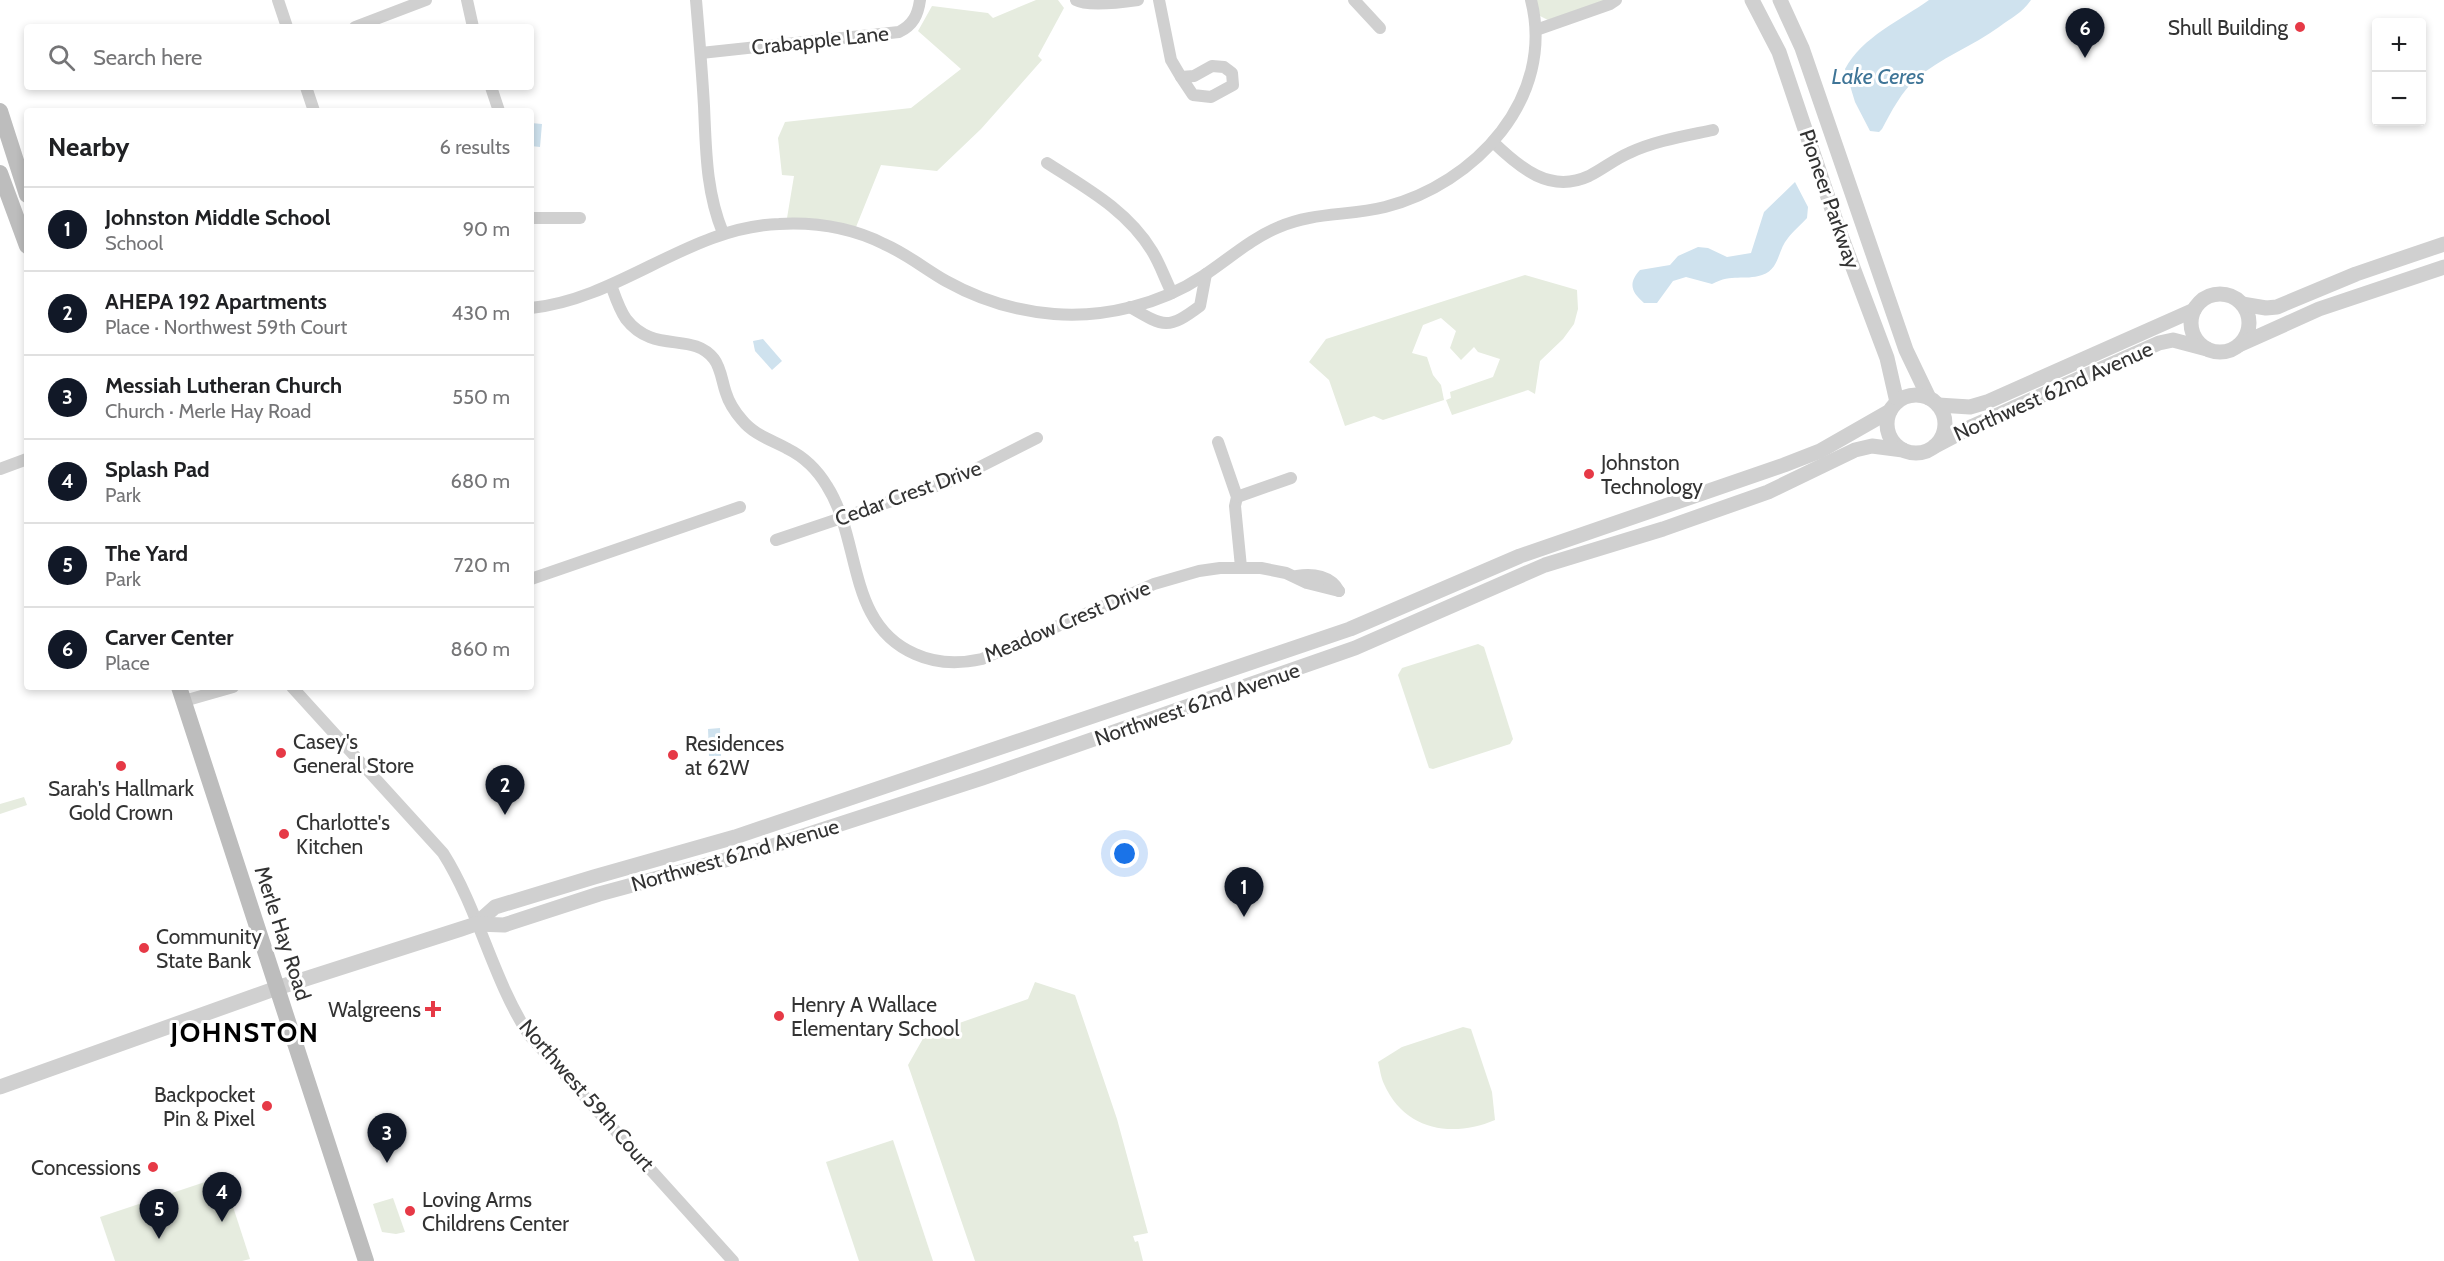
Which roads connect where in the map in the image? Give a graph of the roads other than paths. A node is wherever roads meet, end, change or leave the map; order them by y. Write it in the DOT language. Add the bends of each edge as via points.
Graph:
graph roads {
  1 [pos="278,0"];
  2 [pos="426,0"];
  3 [pos="467,0"];
  4 [pos="696,0"];
  5 [pos="920,0"];
  6 [pos="1076,0"];
  7 [pos="1138,0"];
  8 [pos="1160,0"];
  9 [pos="1354,0"];
  10 [pos="1531,0"];
  11 [pos="1616,0"];
  12 [pos="1752,0"];
  13 [pos="1780,0"];
  14 [pos="286,24"];
  15 [pos="363,24"];
  16 [pos="472,24"];
  17 [pos="1380,28"];
  18 [pos="1536,30"];
  19 [pos="701,53"];
  20 [pos="1181,77"];
  21 [pos="307,90"];
  22 [pos="492,90"];
  23 [pos="313,108"];
  24 [pos="498,108"];
  25 [pos="0,111"];
  26 [pos="1713,130"];
  27 [pos="1493,142"];
  28 [pos="8,163"];
  29 [pos="1047,163"];
  30 [pos="0,173"];
  31 [pos="24,190"];
  32 [pos="534,218"];
  33 [pos="580,218"];
  34 [pos="723,233"];
  35 [pos="24,238"];
  36 [pos="2444,244"];
  37 [pos="2444,267"];
  38 [pos="1206,274"];
  39 [pos="611,285"];
  40 [pos="1172,293"];
  41 [pos="2242,304"];
  42 [pos="534,307"];
  43 [pos="1131,307"];
  44 [pos="2194,310"];
  45 [pos="2240,345"];
  46 [pos="2207,349"];
  47 [pos="1933,401"];
  48 [pos="1893,407"];
  49 [pos="1037,438"];
  50 [pos="1218,442"];
  51 [pos="1935,446"];
  52 [pos="1903,450"];
  53 [pos="24,460"];
  54 [pos="0,469"];
  55 [pos="1291,478"];
  56 [pos="1237,497"];
  57 [pos="740,507"];
  58 [pos="842,518"];
  59 [pos="776,540"];
  60 [pos="1240,567"];
  61 [pos="1297,576"];
  62 [pos="534,578"];
  63 [pos="211,690"];
  64 [pos="295,690"];
  65 [pos="181,694"];
  66 [pos="476,924"];
  67 [pos="277,988"];
  68 [pos="0,1087"];
  69 [pos="727,1260"];
  70 [pos="366,1261"];
  1 -- 14 [label="street"];
  2 -- 15 [label="street"];
  3 -- 16 [label="street"];
  4 -- 19 [label="street"];
  5 -- 19 [label="street, Crabapple Lane" via="915,19 899,32"];
  6 -- 7 [label="street"];
  8 -- 20 [label="street" via="1171,60"];
  9 -- 17 [label="street"];
  10 -- 18 [label="street"];
  11 -- 18 [label="street"];
  12 -- 48 [label="street, Pioneer Parkway" via="1779,52 1887,358"];
  13 -- 47 [label="street, Pioneer Parkway" via="1802,48 1906,350"];
  18 -- 27 [label="street" via="1529,84 1520,105"];
  19 -- 34 [label="street" via="708,178"];
  21 -- 23 [label="street"];
  22 -- 24 [label="street"];
  25 -- 28 [label="main road"];
  26 -- 27 [label="street" via="1631,151 1586,177 1563,182 1527,172"];
  27 -- 38 [label="street" via="1466,168 1426,192 1383,208 1318,216 1281,226 1246,244"];
  28 -- 31 [label="main road"];
  29 -- 40 [label="street" via="1127,219 1152,252"];
  30 -- 35 [label="main road"];
  32 -- 33 [label="street"];
  34 -- 39 [label="street"];
  34 -- 43 [label="street" via="776,224 840,229 883,243 964,290 1008,306 1057,314"];
  36 -- 41 [label="street" via="2277,307"];
  37 -- 45 [label="street" via="2319,309"];
  38 -- 40 [label="street"];
  38 -- 43 [label="street" via="1200,306 1179,322 1156,322"];
  39 -- 42 [label="street" via="589,295"];
  39 -- 58 [label="street, Meadow Crest Drive" via="626,319 639,332 656,340 689,343 714,359 726,395 743,422 797,454 814,469 828,486"];
  40 -- 43 [label="street"];
  41 -- 44 [label="street" via="2233,297 2211,295"];
  41 -- 45 [label="street" via="2249,325"];
  44 -- 46 [label="street" via="2193,332"];
  44 -- 47 [label="street, Northwest 62nd Avenue" via="1988,402 1970,407"];
  45 -- 46 [label="street" via="2218,352"];
  46 -- 51 [label="street, Northwest 62nd Avenue" via="2173,340 2159,343"];
  47 -- 48 [label="street" via="1918,395 1906,396"];
  47 -- 51 [label="street" via="1944,415 1945,426"];
  48 -- 52 [label="street" via="1887,422 1888,433"];
  48 -- 66 [label="street, Northwest 62nd Avenue" via="1820,451 1520,556 1350,629 735,837 495,908"];
  49 -- 58 [label="street, Cedar Crest Drive" via="954,480"];
  50 -- 56 [label="street"];
  51 -- 52 [label="street" via="1914,453"];
  52 -- 66 [label="street, Northwest 62nd Avenue" via="1872,446 1855,450 1768,492 1545,566 1356,648 976,780 751,853 599,894 504,925"];
  53 -- 54 [label="street"];
  55 -- 56 [label="street"];
  56 -- 60 [label="street"];
  57 -- 62 [label="street"];
  58 -- 59 [label="street, Cedar Crest Drive"];
  58 -- 60 [label="street, Meadow Crest Drive" via="861,591 873,619 907,651 937,661 968,662 992,655 1177,576"];
  60 -- 61 [label="street, Meadow Crest Drive"];
  63 -- 65 [label="street"];
  64 -- 66 [label="street, Northwest 59th Court" via="443,853 459,878"];
  65 -- 67 [label="main road, Merle Hay Road"];
  66 -- 67 [label="street, Northwest 62nd Avenue"];
  66 -- 69 [label="street, Northwest 59th Court" via="529,1035"];
  67 -- 68 [label="street, Northwest 62nd Avenue"];
  67 -- 70 [label="main road, Merle Hay Road"];
}
